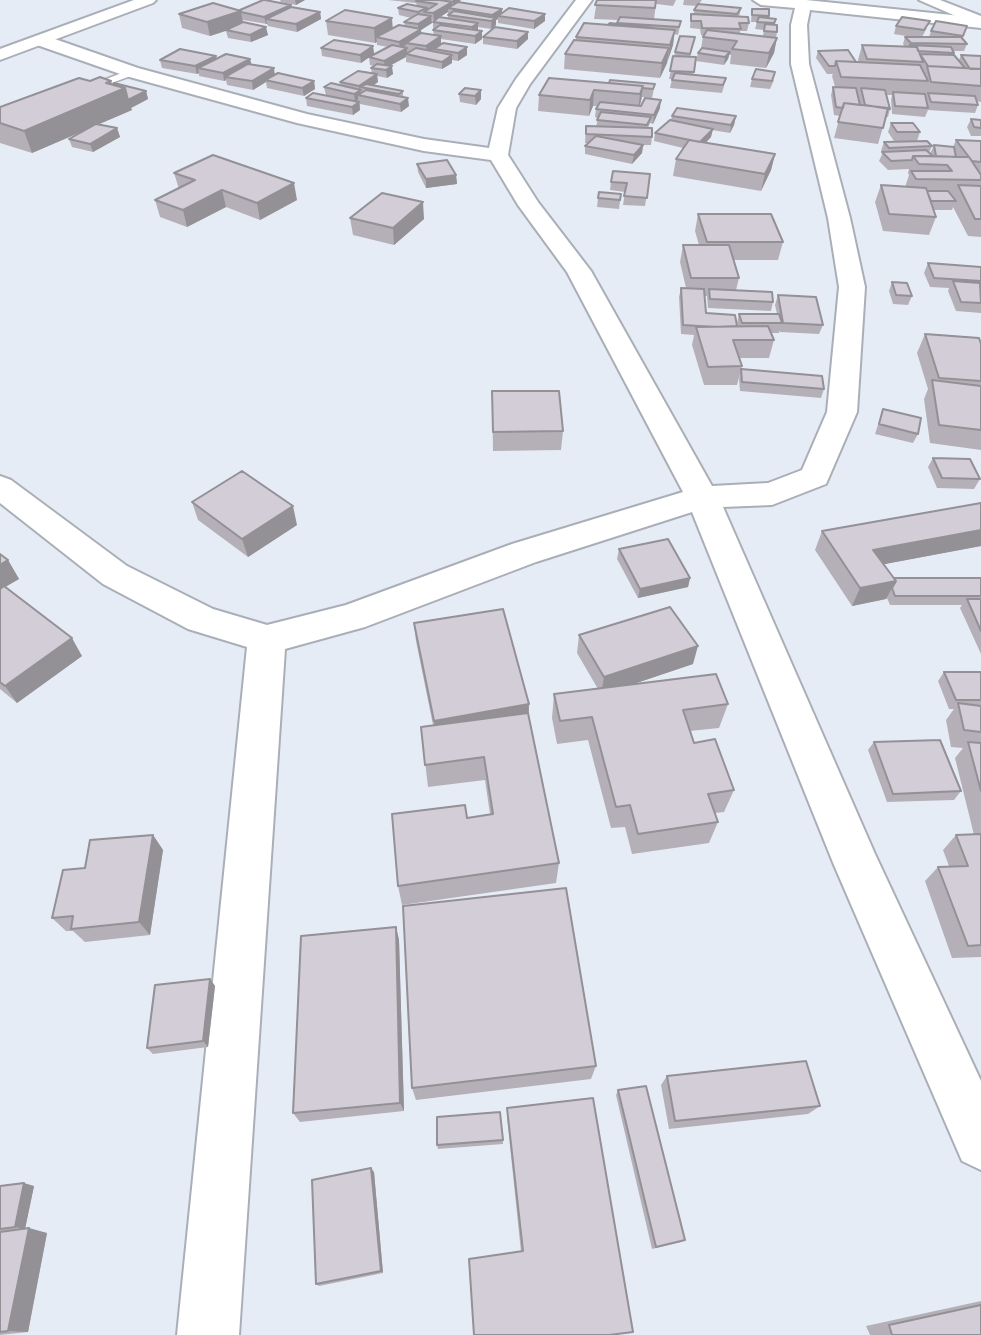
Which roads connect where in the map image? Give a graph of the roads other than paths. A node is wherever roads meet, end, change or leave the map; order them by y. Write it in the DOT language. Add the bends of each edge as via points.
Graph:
graph roads {
  1 [pos="148,0"];
  2 [pos="584,0"];
  3 [pos="761,0"];
  4 [pos="927,0"];
  5 [pos="804,5"];
  6 [pos="981,22"];
  7 [pos="43,41"];
  8 [pos="0,55"];
  9 [pos="132,72"];
  10 [pos="74,93"];
  11 [pos="498,155"];
  12 [pos="0,487"];
  13 [pos="702,497"];
  14 [pos="267,639"];
  15 [pos="981,1142"];
  16 [pos="208,1335"];
  1 -- 7 [label="main road"];
  2 -- 11 [label="main road" via="507,108"];
  3 -- 5 [label="main road"];
  4 -- 6 [label="main road"];
  5 -- 6 [label="main road"];
  5 -- 13 [label="main road" via="799,25 800,64 852,287 842,412 815,477 772,494"];
  7 -- 8 [label="main road"];
  7 -- 9 [label="main road"];
  9 -- 10 [label="lane"];
  9 -- 11 [label="main road" via="304,118 424,145"];
  11 -- 13 [label="main road" via="579,271"];
  12 -- 14 [label="main road" via="115,575 201,619"];
  13 -- 14 [label="main road" via="524,553 352,617"];
  13 -- 15 [label="main road"];
  14 -- 16 [label="main road"];
}
